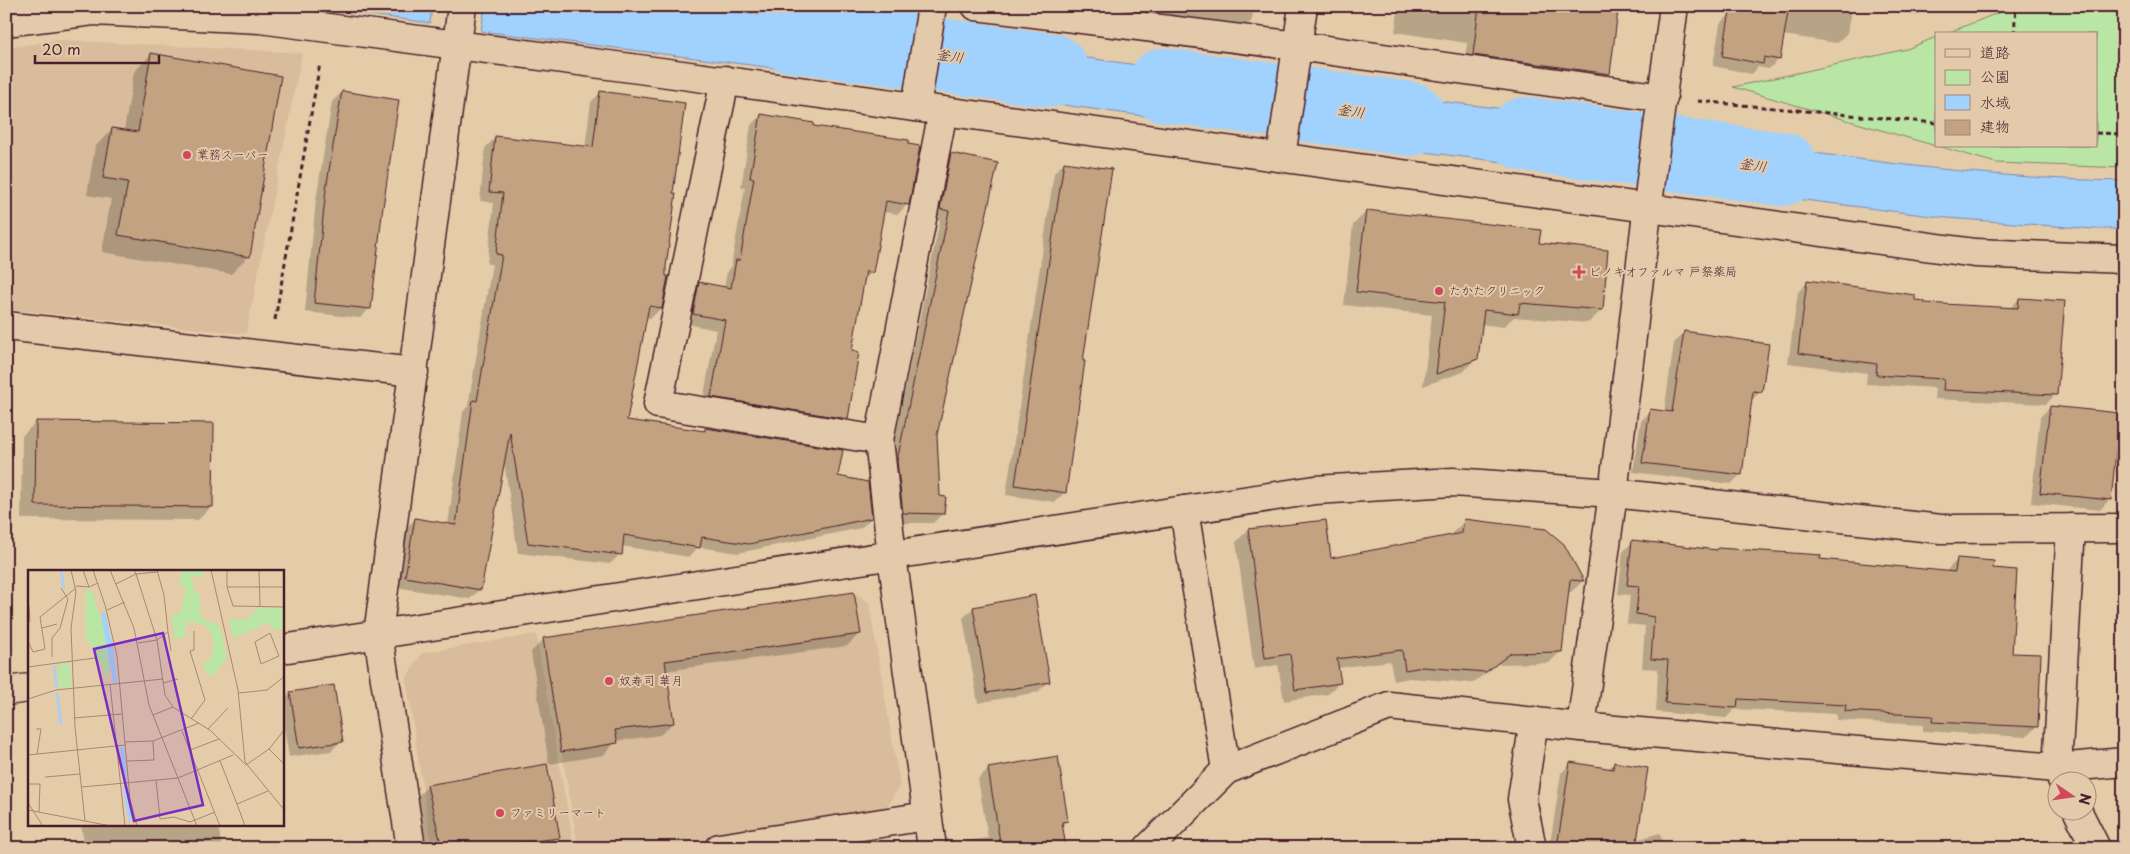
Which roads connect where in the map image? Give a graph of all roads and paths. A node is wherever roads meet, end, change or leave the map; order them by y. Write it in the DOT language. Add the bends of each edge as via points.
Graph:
graph roads {
  1 [pos="932,6"];
  2 [pos="976,6"];
  3 [pos="1303,6"];
  4 [pos="1674,6"];
  5 [pos="2016,6"];
  6 [pos="87,9"];
  7 [pos="6,22"];
  8 [pos="460,26"];
  9 [pos="326,28"];
  10 [pos="2014,32"];
  11 [pos="1298,46"];
  12 [pos="725,80"];
  13 [pos="1662,104"];
  14 [pos="916,107"];
  15 [pos="943,111"];
  16 [pos="1935,123"];
  17 [pos="2098,133"];
  18 [pos="2124,134"];
  19 [pos="1281,157"];
  20 [pos="1648,209"];
  21 [pos="2124,259"];
  22 [pos="6,326"];
  23 [pos="268,356"];
  24 [pos="414,372"];
  25 [pos="879,440"];
  26 [pos="1613,493"];
  27 [pos="1184,510"];
  28 [pos="2070,528"];
  29 [pos="2124,528"];
  30 [pos="892,556"];
  31 [pos="378,634"];
  32 [pos="284,649"];
  33 [pos="28,688"];
  34 [pos="6,691"];
  35 [pos="1534,721"];
  36 [pos="1581,726"];
  37 [pos="2124,762"];
  38 [pos="1226,770"];
  39 [pos="2060,772"];
  40 [pos="2075,772"];
  41 [pos="2048,774"];
  42 [pos="926,816"];
  43 [pos="2083,822"];
  44 [pos="411,848"];
  45 [pos="719,848"];
  46 [pos="932,848"];
  47 [pos="1148,848"];
  48 [pos="1532,848"];
  49 [pos="2096,848"];
  1 -- 14 [label="street"];
  2 -- 11 [label="street"];
  3 -- 11 [label="street"];
  4 -- 13 [label="street"];
  5 -- 10 [label="path"];
  6 -- 7 [label="street"];
  6 -- 9 [label="street" via="260,19"];
  8 -- 9 [label="street"];
  8 -- 12 [label="street"];
  8 -- 24 [label="street"];
  9 -- 23 [label="path"];
  11 -- 13 [label="street"];
  11 -- 19 [label="street"];
  12 -- 14 [label="street"];
  12 -- 25 [label="street" via="658,404"];
  13 -- 16 [label="path"];
  13 -- 20 [label="street"];
  14 -- 15 [label="street"];
  15 -- 19 [label="street"];
  15 -- 25 [label="street"];
  17 -- 18 [label="path"];
  19 -- 20 [label="street"];
  20 -- 21 [label="street" via="1975,253"];
  20 -- 26 [label="street"];
  22 -- 23 [label="street"];
  23 -- 24 [label="street"];
  24 -- 31 [label="street"];
  25 -- 30 [label="street"];
  26 -- 27 [label="street" via="1453,482 1315,490"];
  26 -- 28 [label="street" via="1941,529"];
  26 -- 36 [label="street"];
  27 -- 30 [label="street"];
  27 -- 38 [label="street"];
  28 -- 29 [label="street"];
  28 -- 39 [label="street"];
  30 -- 31 [label="street"];
  30 -- 42 [label="street"];
  31 -- 32 [label="street"];
  31 -- 44 [label="street"];
  33 -- 34 [label="street"];
  35 -- 36 [label="street"];
  35 -- 38 [label="street" via="1389,706"];
  35 -- 48 [label="street" via="1522,799"];
  36 -- 41 [label="street"];
  37 -- 40 [label="street"];
  38 -- 47 [label="street"];
  42 -- 45 [label="street"];
  42 -- 46 [label="street"];
  43 -- 49 [label="street"];
}
